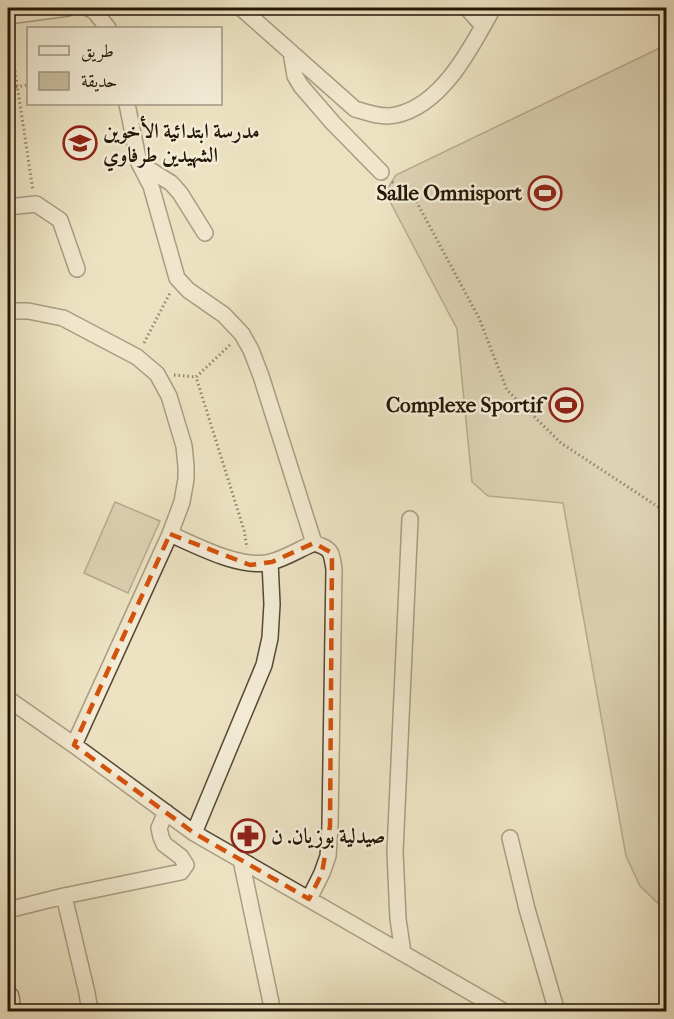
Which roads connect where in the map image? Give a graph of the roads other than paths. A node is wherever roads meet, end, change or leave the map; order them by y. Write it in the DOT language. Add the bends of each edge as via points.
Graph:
graph roads {
  1 [pos="68,8"];
  2 [pos="88,8"];
  3 [pos="242,8"];
  4 [pos="467,8"];
  5 [pos="493,8"];
  6 [pos="8,16"];
  7 [pos="483,26"];
  8 [pos="107,27"];
  9 [pos="291,52"];
  10 [pos="127,105"];
  11 [pos="139,163"];
  12 [pos="386,177"];
  13 [pos="8,207"];
  14 [pos="205,233"];
  15 [pos="77,269"];
  16 [pos="8,311"];
  17 [pos="410,519"];
  18 [pos="170,534"];
  19 [pos="314,543"];
  20 [pos="270,562"];
  21 [pos="8,699"];
  22 [pos="74,745"];
  23 [pos="166,812"];
  24 [pos="194,833"];
  25 [pos="510,838"];
  26 [pos="241,860"];
  27 [pos="64,896"];
  28 [pos="309,899"];
  29 [pos="8,910"];
  30 [pos="403,953"];
  31 [pos="8,997"];
  32 [pos="10,1011"];
  33 [pos="90,1011"];
  34 [pos="273,1011"];
  35 [pos="505,1011"];
  36 [pos="557,1011"];
  1 -- 6 [label="street"];
  2 -- 8 [label="street"];
  3 -- 9 [label="street"];
  4 -- 7 [label="street"];
  5 -- 7 [label="street"];
  7 -- 9 [label="street" via="458,68 437,92 415,109 394,116 355,109"];
  9 -- 12 [label="street" via="301,86"];
  10 -- 11 [label="street"];
  11 -- 14 [label="street" via="171,183"];
  11 -- 19 [label="street" via="151,186 177,278 224,315 251,350"];
  13 -- 15 [label="street" via="36,204 60,220"];
  16 -- 18 [label="street" via="63,318 137,357 157,374 169,396 184,446 186,479"];
  17 -- 30 [label="street" via="395,852"];
  18 -- 20 [label="street" via="250,565"];
  18 -- 22 [label="street"];
  19 -- 20 [label="street"];
  19 -- 28 [label="street" via="332,553 334,569 328,856"];
  20 -- 24 [label="street" via="272,604 264,665"];
  21 -- 22 [label="street"];
  22 -- 23 [label="street"];
  23 -- 24 [label="street"];
  23 -- 27 [label="street" via="159,828 161,837 186,865 181,872"];
  24 -- 26 [label="street"];
  25 -- 36 [label="street"];
  26 -- 28 [label="street"];
  26 -- 34 [label="street"];
  27 -- 29 [label="street"];
  27 -- 33 [label="street"];
  28 -- 30 [label="street"];
  30 -- 35 [label="street"];
  31 -- 32 [label="main road"];
}
